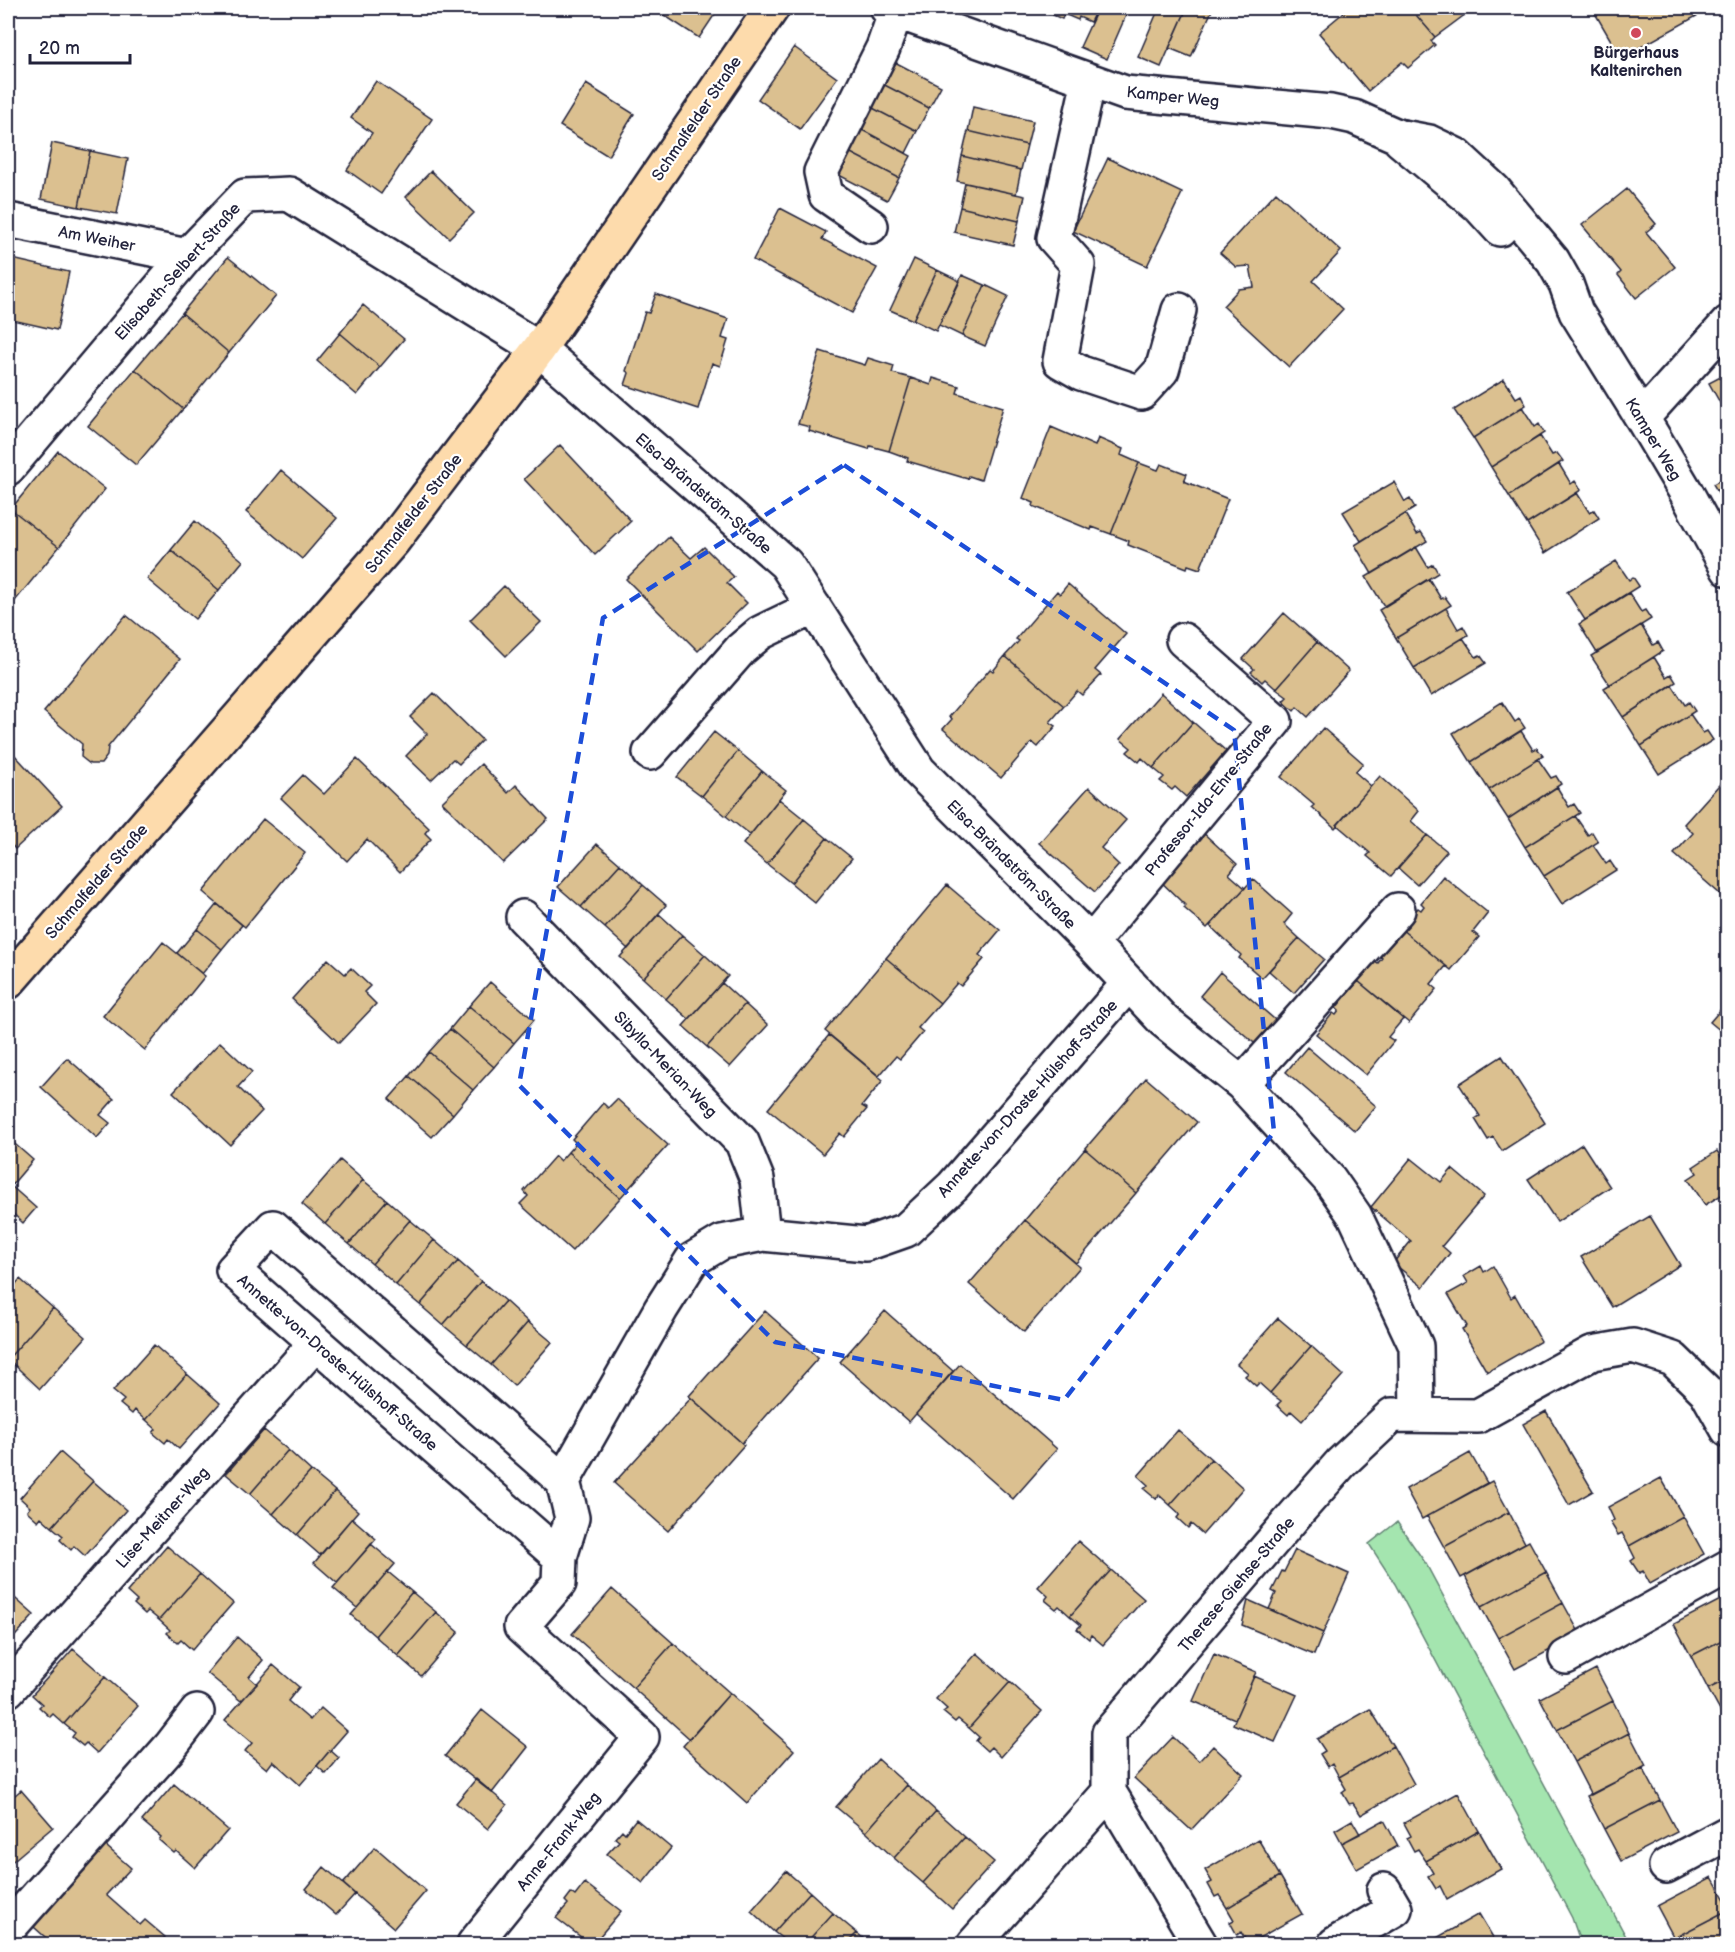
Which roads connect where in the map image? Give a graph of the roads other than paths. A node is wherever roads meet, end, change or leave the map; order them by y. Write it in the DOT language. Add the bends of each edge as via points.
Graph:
graph roads {
  1 [pos="772,8"];
  2 [pos="891,9"];
  3 [pos="1089,80"];
  4 [pos="1397,136"];
  5 [pos="8,220"];
  6 [pos="871,226"];
  7 [pos="187,256"];
  8 [pos="1179,310"];
  9 [pos="1576,312"];
  10 [pos="1728,323"];
  11 [pos="538,349"];
  12 [pos="1642,418"];
  13 [pos="8,468"];
  14 [pos="1728,569"];
  15 [pos="814,607"];
  16 [pos="1183,640"];
  17 [pos="650,753"];
  18 [pos="1398,910"];
  19 [pos="523,917"];
  20 [pos="1091,943"];
  21 [pos="8,982"];
  22 [pos="1129,983"];
  23 [pos="1242,1084"];
  24 [pos="763,1234"];
  25 [pos="316,1343"];
  26 [pos="1417,1415"];
  27 [pos="1728,1430"];
  28 [pos="563,1481"];
  29 [pos="560,1557"];
  30 [pos="1728,1567"];
  31 [pos="1566,1656"];
  32 [pos="8,1690"];
  33 [pos="197,1712"];
  34 [pos="1109,1792"];
  35 [pos="1728,1833"];
  36 [pos="1666,1866"];
  37 [pos="1384,1890"];
  38 [pos="8,1929"];
  39 [pos="474,1944"];
  40 [pos="974,1944"];
  41 [pos="1200,1944"];
  42 [pos="1335,1944"];
  1 -- 11 [label="main road, Schmalfelder Straße"];
  2 -- 3 [label="street, Kamper Weg"];
  2 -- 6 [label="street" via="883,48 821,172 826,195"];
  3 -- 4 [label="street, Kamper Weg" via="1125,93 1331,112 1354,117"];
  3 -- 8 [label="street" via="1054,238 1078,265 1060,360 1081,373 1141,393 1161,370"];
  4 -- 9 [label="street, Kamper Weg" via="1479,206 1551,292"];
  4 -- 9 [label="street, Kamper Weg" via="1429,142 1456,155 1494,190 1553,261"];
  5 -- 7 [label="street, Am Weiher"];
  7 -- 11 [label="street, Elisabeth-Selbert-Straße" via="245,196 289,194"];
  7 -- 13 [label="street, Elisabeth-Selbert-Straße"];
  9 -- 12 [label="street, Kamper Weg"];
  10 -- 12 [label="street"];
  11 -- 15 [label="street, Elsa-Brändström-Straße" via="786,564"];
  11 -- 21 [label="main road, Schmalfelder Straße" via="393,541"];
  12 -- 14 [label="street, Kamper Weg"];
  15 -- 17 [label="street" via="760,633 741,649"];
  15 -- 20 [label="street, Elsa-Brändström-Straße" via="919,771"];
  16 -- 20 [label="street, Professor-Ida-Ehre-Straße" via="1275,721"];
  18 -- 23 [label="street"];
  19 -- 24 [label="street, Sibylla-Merian-Weg" via="742,1142 757,1179"];
  20 -- 22 [label="street, Elsa-Brändström-Straße"];
  22 -- 23 [label="street, Elsa-Brändström-Straße" via="1164,1021"];
  22 -- 24 [label="street, Annette-von-Droste-Hülshoff-Straße" via="952,1186 906,1230 866,1244"];
  23 -- 26 [label="street, Elsa-Brändström-Straße" via="1330,1180 1355,1216 1416,1346"];
  24 -- 28 [label="street, Annette-von-Droste-Hülshoff-Straße" via="722,1242 692,1260"];
  25 -- 28 [label="street, Annette-von-Droste-Hülshoff-Straße" via="233,1270 273,1227"];
  25 -- 29 [label="street, Annette-von-Droste-Hülshoff-Straße"];
  25 -- 32 [label="street, Lise-Meitner-Weg"];
  26 -- 27 [label="street, Therese-Giehse-Straße" via="1478,1416 1592,1353 1633,1346 1673,1359 1706,1391"];
  26 -- 34 [label="street, Therese-Giehse-Straße" via="1392,1415 1341,1463 1109,1733"];
  28 -- 29 [label="street" via="572,1518"];
  29 -- 39 [label="street, Anne-Frank-Weg" via="560,1583 521,1627 642,1737"];
  30 -- 31 [label="street"];
  33 -- 38 [label="street"];
  34 -- 40 [label="street"];
  34 -- 41 [label="street"];
  35 -- 36 [label="street"];
  37 -- 42 [label="street" via="1395,1909"];
}
